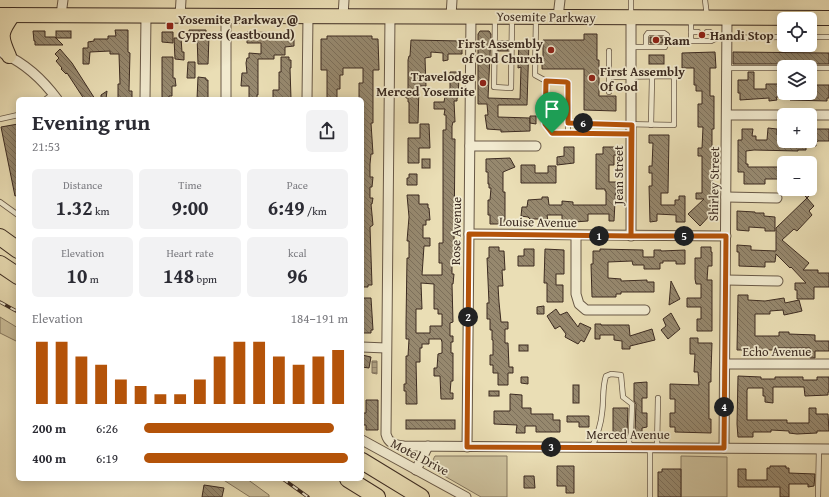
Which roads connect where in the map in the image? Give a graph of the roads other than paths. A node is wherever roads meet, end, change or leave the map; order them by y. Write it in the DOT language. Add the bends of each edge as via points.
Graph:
graph roads {
  1 [pos="63,0"];
  2 [pos="181,0"];
  3 [pos="344,0"];
  4 [pos="452,0"];
  5 [pos="560,0"];
  6 [pos="632,0"];
  7 [pos="705,0"];
  8 [pos="7,15"];
  9 [pos="61,16"];
  10 [pos="146,16"];
  11 [pos="180,16"];
  12 [pos="226,16"];
  13 [pos="308,16"];
  14 [pos="343,16"];
  15 [pos="390,16"];
  16 [pos="451,16"];
  17 [pos="471,16"];
  18 [pos="495,16"];
  19 [pos="512,16"];
  20 [pos="536,17"];
  21 [pos="558,17"];
  22 [pos="632,17"];
  23 [pos="656,17"];
  24 [pos="691,17"];
  25 [pos="707,17"];
  26 [pos="727,17"];
  27 [pos="829,18"];
  28 [pos="691,32"];
  29 [pos="698,32"];
  30 [pos="707,32"];
  31 [pos="656,34"];
  32 [pos="777,37"];
  33 [pos="817,37"];
  34 [pos="829,37"];
  35 [pos="717,38"];
  36 [pos="727,38"];
  37 [pos="632,47"];
  38 [pos="646,47"];
  39 [pos="609,51"];
  40 [pos="4,54"];
  41 [pos="727,68"];
  42 [pos="777,68"];
  43 [pos="817,68"];
  44 [pos="829,68"];
  45 [pos="609,77"];
  46 [pos="632,77"];
  47 [pos="652,77"];
  48 [pos="546,81"];
  49 [pos="609,92"];
  50 [pos="52,97"];
  51 [pos="145,97"];
  52 [pos="226,97"];
  53 [pos="307,97"];
  54 [pos="16,115"];
  55 [pos="727,115"];
  56 [pos="777,115"];
  57 [pos="817,115"];
  58 [pos="829,115"];
  59 [pos="0,119"];
  60 [pos="568,123"];
  61 [pos="651,124"];
  62 [pos="631,129"];
  63 [pos="568,133"];
  64 [pos="470,146"];
  65 [pos="536,146"];
  66 [pos="726,197"];
  67 [pos="777,198"];
  68 [pos="0,202"];
  69 [pos="16,214"];
  70 [pos="469,234"];
  71 [pos="576,236"];
  72 [pos="631,236"];
  73 [pos="726,236"];
  74 [pos="0,237"];
  75 [pos="16,249"];
  76 [pos="726,280"];
  77 [pos="778,281"];
  78 [pos="645,310"];
  79 [pos="364,347"];
  80 [pos="386,348"];
  81 [pos="725,364"];
  82 [pos="829,364"];
  83 [pos="658,398"];
  84 [pos="364,441"];
  85 [pos="428,446"];
  86 [pos="467,447"];
  87 [pos="592,447"];
  88 [pos="630,447"];
  89 [pos="654,447"];
  90 [pos="724,448"];
  91 [pos="819,449"];
  92 [pos="829,449"];
  93 [pos="364,461"];
  94 [pos="416,470"];
  95 [pos="351,481"];
  96 [pos="377,497"];
  97 [pos="421,497"];
  98 [pos="466,497"];
  99 [pos="650,497"];
  100 [pos="818,497"];
  1 -- 9 [label="street"];
  2 -- 11 [label="street"];
  3 -- 14 [label="street"];
  4 -- 16 [label="street"];
  5 -- 21 [label="street"];
  6 -- 22 [label="lane"];
  7 -- 25 [label="lane"];
  8 -- 9 [label="main road, Yosemite Parkway"];
  8 -- 40 [label="main road" via="1,34"];
  9 -- 10 [label="main road, Yosemite Parkway"];
  10 -- 11 [label="main road, Yosemite Parkway"];
  10 -- 51 [label="street"];
  11 -- 12 [label="main road, Yosemite Parkway"];
  12 -- 13 [label="main road, Yosemite Parkway"];
  12 -- 52 [label="street"];
  13 -- 14 [label="main road, Yosemite Parkway"];
  13 -- 53 [label="street"];
  14 -- 15 [label="main road, Yosemite Parkway"];
  15 -- 16 [label="main road, Yosemite Parkway"];
  15 -- 80 [label="street"];
  16 -- 17 [label="main road, Yosemite Parkway"];
  17 -- 18 [label="main road, Yosemite Parkway"];
  17 -- 64 [label="street, Rose Avenue"];
  18 -- 19 [label="main road, Yosemite Parkway"];
  18 -- 19 [label="lane" via="494,87 511,88 509,36"];
  19 -- 20 [label="main road, Yosemite Parkway"];
  20 -- 21 [label="main road, Yosemite Parkway"];
  20 -- 48 [label="lane" via="535,75"];
  21 -- 22 [label="main road, Yosemite Parkway"];
  22 -- 23 [label="main road, Yosemite Parkway"];
  22 -- 37 [label="street, Jean Street"];
  23 -- 24 [label="main road, Yosemite Parkway"];
  23 -- 31 [label="lane"];
  24 -- 25 [label="main road, Yosemite Parkway"];
  24 -- 28 [label="lane"];
  25 -- 26 [label="main road, Yosemite Parkway"];
  26 -- 27 [label="main road, Yosemite Parkway"];
  26 -- 36 [label="street, Shirley Street"];
  28 -- 29 [label="lane"];
  28 -- 35 [label="lane" via="691,41 711,41"];
  30 -- 35 [label="lane"];
  31 -- 38 [label="lane" via="648,33"];
  31 -- 38 [label="lane" via="667,35 665,47"];
  32 -- 36 [label="lane"];
  33 -- 34 [label="lane"];
  35 -- 36 [label="lane"];
  36 -- 41 [label="street, Shirley Street"];
  37 -- 38 [label="lane"];
  37 -- 46 [label="street, Jean Street"];
  39 -- 45 [label="lane"];
  40 -- 50 [label="street" via="22,63 40,79"];
  41 -- 42 [label="lane"];
  41 -- 55 [label="street, Shirley Street"];
  43 -- 44 [label="lane"];
  45 -- 46 [label="lane"];
  45 -- 49 [label="lane"];
  46 -- 47 [label="lane"];
  46 -- 62 [label="street, Jean Street"];
  47 -- 61 [label="lane"];
  47 -- 61 [label="lane" via="674,76 674,125"];
  48 -- 60 [label="lane" via="568,83"];
  48 -- 63 [label="lane" via="546,126 552,133"];
  54 -- 59 [label="lane"];
  55 -- 56 [label="street"];
  55 -- 66 [label="street, Shirley Street"];
  57 -- 58 [label="street"];
  60 -- 62 [label="lane"];
  60 -- 63 [label="lane"];
  61 -- 62 [label="lane"];
  62 -- 63 [label="lane"];
  62 -- 72 [label="street, Jean Street"];
  64 -- 65 [label="street"];
  64 -- 70 [label="street, Rose Avenue"];
  66 -- 67 [label="street"];
  66 -- 73 [label="street, Shirley Street"];
  68 -- 69 [label="lane"];
  70 -- 71 [label="street, Louise Avenue"];
  70 -- 86 [label="street, Rose Avenue"];
  71 -- 72 [label="street, Louise Avenue"];
  71 -- 78 [label="street" via="576,294 579,304 586,310"];
  72 -- 73 [label="street, Louise Avenue"];
  73 -- 76 [label="street, Shirley Street"];
  74 -- 75 [label="highway"];
  76 -- 77 [label="street"];
  76 -- 81 [label="street, Shirley Street"];
  79 -- 80 [label="street"];
  80 -- 85 [label="street, Merced Avenue" via="386,434 389,441 399,446"];
  81 -- 82 [label="street, Echo Avenue"];
  81 -- 90 [label="street, Shirley Street"];
  83 -- 89 [label="lane"];
  84 -- 94 [label="street, Motel Drive"];
  85 -- 86 [label="street, Merced Avenue"];
  85 -- 94 [label="street"];
  86 -- 87 [label="street, Merced Avenue"];
  87 -- 88 [label="street, Merced Avenue"];
  87 -- 88 [label="lane" via="602,414 604,382 606,376 611,374 621,375 623,397 632,404"];
  88 -- 89 [label="street, Merced Avenue"];
  89 -- 90 [label="street, Merced Avenue"];
  89 -- 99 [label="lane"];
  90 -- 91 [label="street, Merced Avenue"];
  91 -- 92 [label="street, Merced Avenue"];
  91 -- 100 [label="lane"];
  93 -- 97 [label="highway"];
  94 -- 98 [label="street, Motel Drive"];
  95 -- 96 [label="highway"];
}
